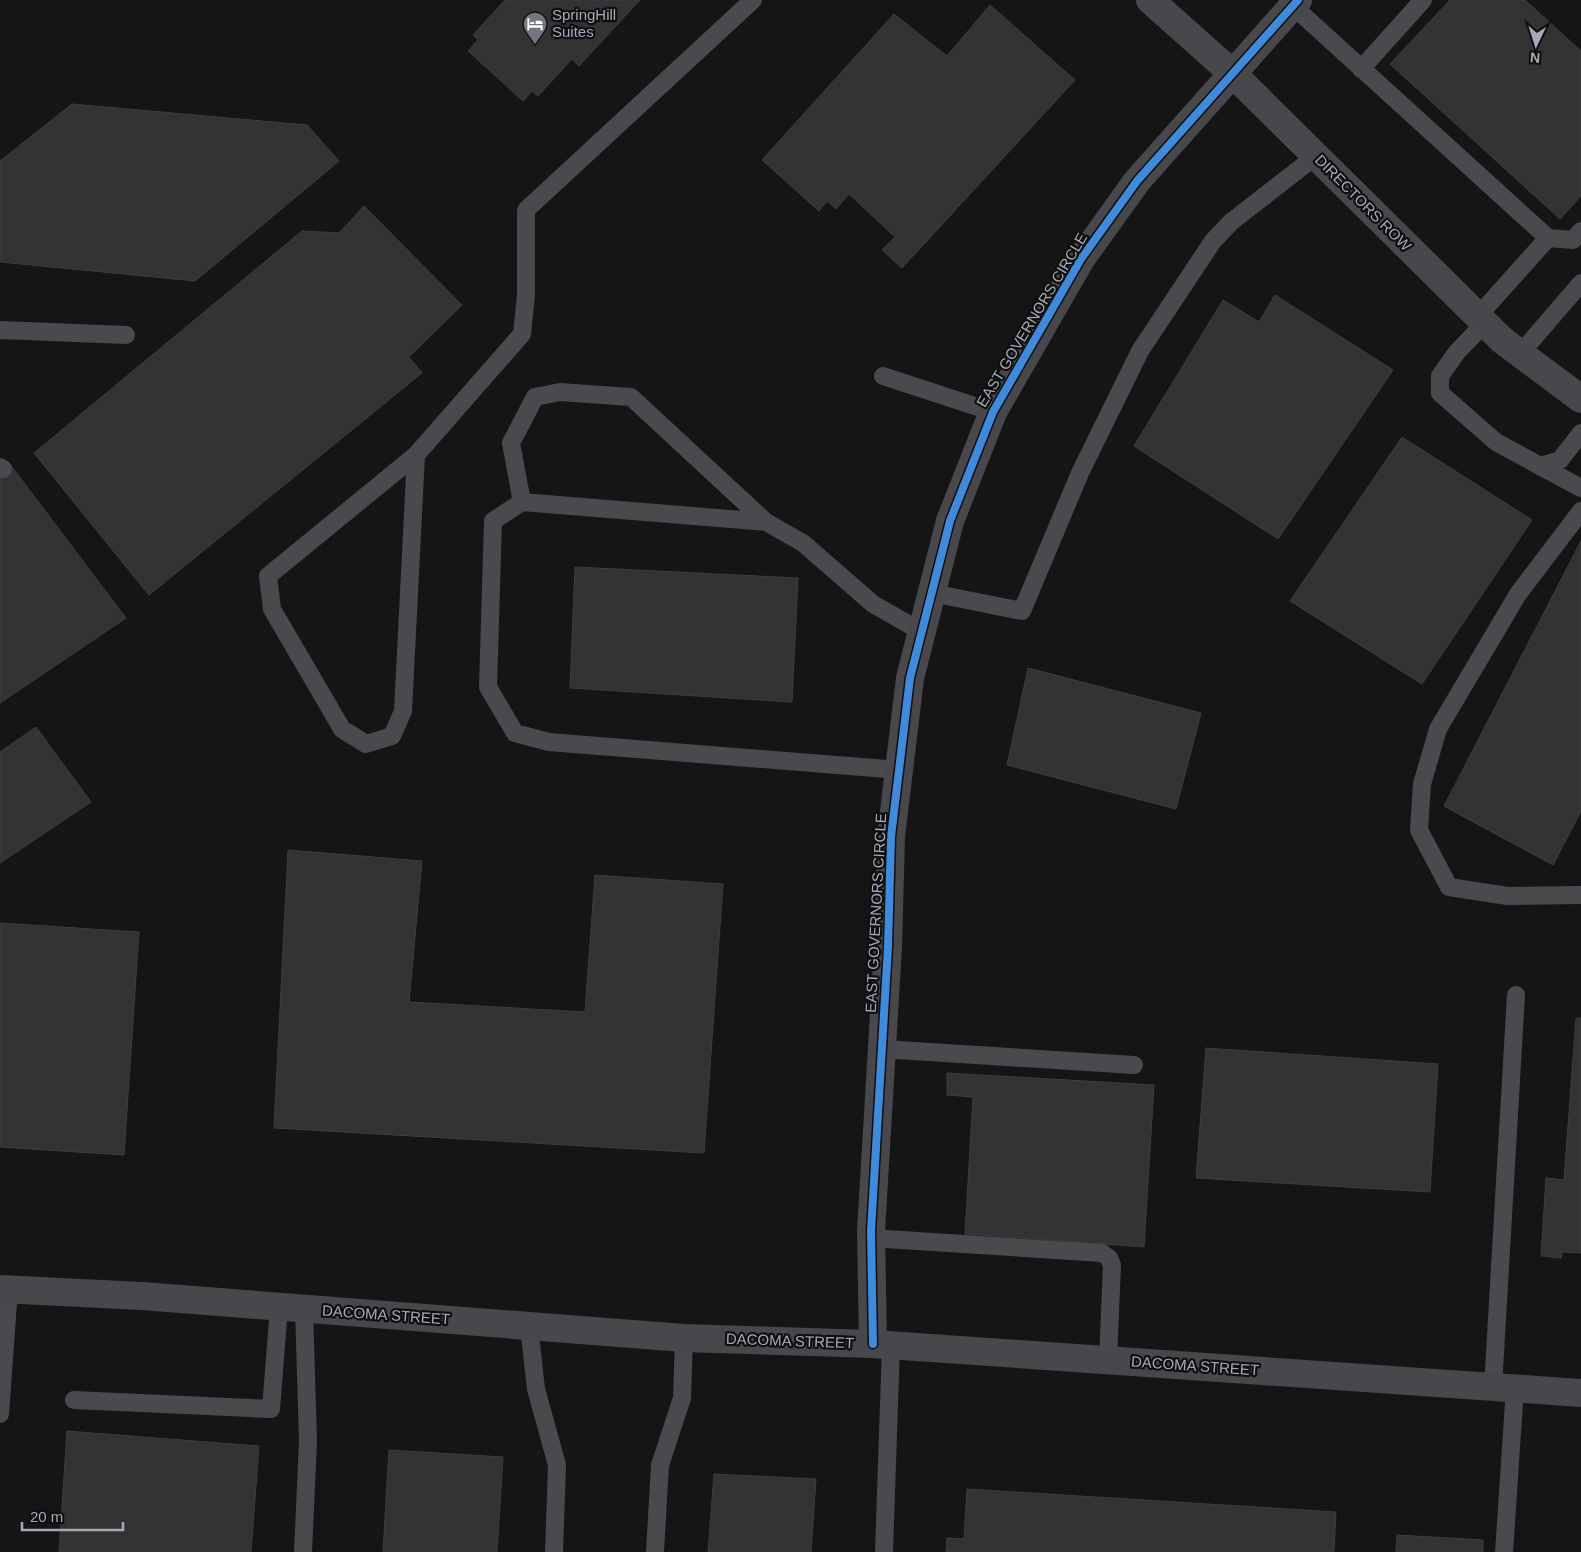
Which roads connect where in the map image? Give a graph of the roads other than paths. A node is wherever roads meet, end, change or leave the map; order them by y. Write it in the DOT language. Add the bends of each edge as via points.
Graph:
graph roads {
  1 [pos="753,0"];
  2 [pos="1150,0"];
  3 [pos="1423,0"];
  4 [pos="1296,3"];
  5 [pos="1361,68"];
  6 [pos="1232,73"];
  7 [pos="1316,156"];
  8 [pos="1581,231"];
  9 [pos="1548,238"];
  10 [pos="1581,283"];
  11 [pos="1481,320"];
  12 [pos="0,330"];
  13 [pos="126,334"];
  14 [pos="1520,354"];
  15 [pos="883,376"];
  16 [pos="1581,399"];
  17 [pos="993,412"];
  18 [pos="1581,433"];
  19 [pos="416,455"];
  20 [pos="1540,466"];
  21 [pos="1581,488"];
  22 [pos="522,502"];
  23 [pos="1581,511"];
  24 [pos="766,522"];
  25 [pos="932,593"];
  26 [pos="922,632"];
  27 [pos="900,770"];
  28 [pos="1581,895"];
  29 [pos="1516,995"];
  30 [pos="882,1049"];
  31 [pos="1134,1065"];
  32 [pos="871,1238"];
  33 [pos="4,1289"];
  34 [pos="292,1308"];
  35 [pos="529,1326"];
  36 [pos="684,1338"];
  37 [pos="882,1344"];
  38 [pos="1108,1360"];
  39 [pos="1504,1387"];
  40 [pos="1,1389"];
  41 [pos="1581,1393"];
  42 [pos="74,1400"];
  43 [pos="0,1414"];
  44 [pos="303,1552"];
  45 [pos="554,1552"];
  46 [pos="655,1552"];
  47 [pos="884,1552"];
  48 [pos="1504,1552"];
  1 -- 19 [label="lane" via="526,210 526,295 522,334"];
  2 -- 6 [label="street, DIRECTORS ROW"];
  3 -- 5 [label="lane"];
  4 -- 5 [label="lane"];
  4 -- 6 [label="street, EAST GOVERNORS CIRCLE"];
  5 -- 9 [label="lane"];
  6 -- 7 [label="street, DIRECTORS ROW"];
  6 -- 17 [label="street, EAST GOVERNORS CIRCLE" via="1137,181 1081,259"];
  7 -- 11 [label="street, DIRECTORS ROW"];
  7 -- 25 [label="lane" via="1231,222 1213,241 1140,352 1080,472 1022,611"];
  8 -- 9 [label="lane" via="1573,240"];
  9 -- 11 [label="lane"];
  10 -- 14 [label="lane"];
  11 -- 14 [label="street, DIRECTORS ROW"];
  11 -- 20 [label="lane" via="1440,376 1440,393 1496,442"];
  12 -- 13 [label="lane"];
  14 -- 16 [label="street, DIRECTORS ROW"];
  15 -- 17 [label="lane"];
  17 -- 25 [label="street, EAST GOVERNORS CIRCLE" via="950,521"];
  18 -- 20 [label="lane" via="1560,460"];
  19 -- 19 [label="lane" via="403,711 392,736 366,744 342,730 272,609 268,576"];
  20 -- 21 [label="lane"];
  22 -- 24 [label="lane"];
  22 -- 24 [label="lane" via="511,444 536,397 560,392 631,397"];
  22 -- 27 [label="lane" via="494,521 488,687 515,733 549,742"];
  23 -- 28 [label="lane" via="1518,594 1438,729 1422,784 1419,830 1448,887 1508,896"];
  24 -- 26 [label="lane" via="803,543 873,604"];
  25 -- 26 [label="street, EAST GOVERNORS CIRCLE"];
  26 -- 27 [label="street, EAST GOVERNORS CIRCLE" via="910,678"];
  27 -- 30 [label="street, EAST GOVERNORS CIRCLE" via="891,837"];
  29 -- 39 [label="lane"];
  30 -- 31 [label="lane"];
  30 -- 32 [label="street, EAST GOVERNORS CIRCLE"];
  32 -- 37 [label="street, EAST GOVERNORS CIRCLE"];
  32 -- 38 [label="lane" via="1102,1253 1112,1266"];
  33 -- 34 [label="street, DACOMA STREET"];
  33 -- 40 [label="lane"];
  34 -- 35 [label="street, DACOMA STREET"];
  34 -- 42 [label="lane" via="271,1409"];
  34 -- 44 [label="lane" via="308,1441"];
  35 -- 36 [label="street, DACOMA STREET"];
  35 -- 45 [label="lane" via="536,1389 557,1465"];
  36 -- 37 [label="street, DACOMA STREET"];
  36 -- 46 [label="lane" via="682,1398 660,1465"];
  37 -- 38 [label="street, DACOMA STREET"];
  37 -- 47 [label="lane"];
  38 -- 39 [label="street, DACOMA STREET"];
  39 -- 41 [label="street, DACOMA STREET"];
  39 -- 48 [label="lane"];
  40 -- 43 [label="lane"];
}
